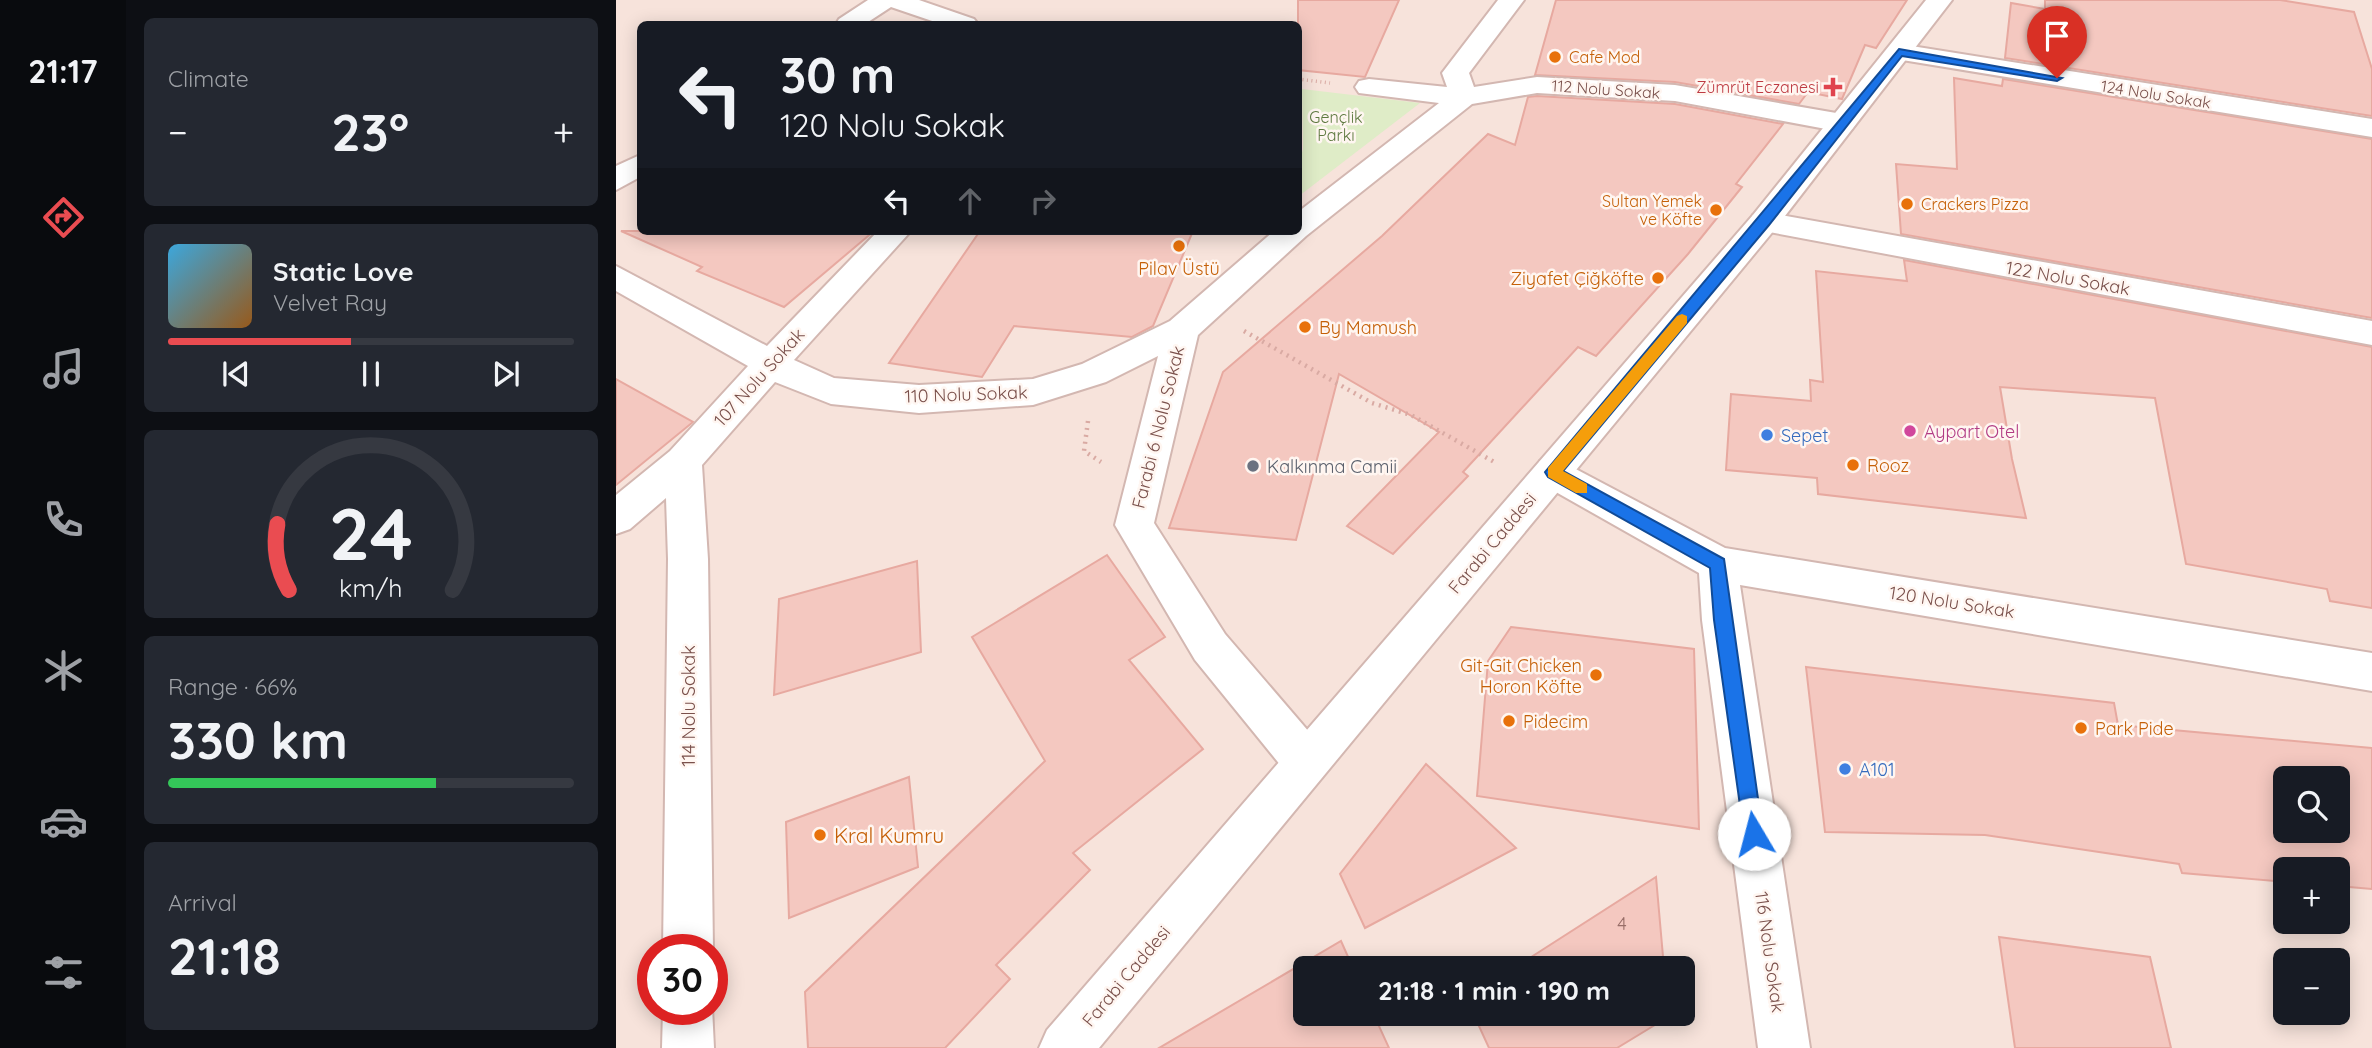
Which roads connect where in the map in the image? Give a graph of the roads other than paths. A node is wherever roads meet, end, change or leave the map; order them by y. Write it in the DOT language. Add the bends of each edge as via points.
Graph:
graph roads {
  1 [pos="885,0"];
  2 [pos="894,0"];
  3 [pos="1511,0"];
  4 [pos="1939,0"];
  5 [pos="853,21"];
  6 [pos="956,21"];
  7 [pos="1899,52"];
  8 [pos="1369,87"];
  9 [pos="1464,97"];
  10 [pos="1842,123"];
  11 [pos="2372,128"];
  12 [pos="637,166"];
  13 [pos="616,180"];
  14 [pos="1764,222"];
  15 [pos="1302,225"];
  16 [pos="892,235"];
  17 [pos="1289,235"];
  18 [pos="616,278"];
  19 [pos="1194,319"];
  20 [pos="2372,333"];
  21 [pos="771,363"];
  22 [pos="683,461"];
  23 [pos="1553,472"];
  24 [pos="616,518"];
  25 [pos="1718,564"];
  26 [pos="2372,672"];
  27 [pos="1306,762"];
  28 [pos="688,934"];
  29 [pos="688,1025"];
  30 [pos="688,1048"];
  31 [pos="1065,1048"];
  32 [pos="1784,1048"];
  1 -- 5 [label="street"];
  2 -- 6 [label="street"];
  3 -- 9 [label="street" via="1455,73"];
  4 -- 7 [label="street, Farabi Caddesi"];
  7 -- 10 [label="street, Farabi Caddesi"];
  7 -- 11 [label="street, 124 Nolu Sokak"];
  8 -- 9 [label="street, 112 Nolu Sokak"];
  9 -- 10 [label="street, 112 Nolu Sokak" via="1537,85 1675,93"];
  9 -- 15 [label="street"];
  10 -- 14 [label="street, Farabi Caddesi"];
  12 -- 13 [label="street"];
  14 -- 20 [label="street, 122 Nolu Sokak"];
  14 -- 23 [label="street, Farabi Caddesi"];
  16 -- 21 [label="street, 107 Nolu Sokak"];
  17 -- 19 [label="street, 110 Nolu Sokak"];
  18 -- 21 [label="street, 110 Nolu Sokak"];
  19 -- 21 [label="street, 110 Nolu Sokak" via="1094,373 1033,392 919,399 831,391"];
  19 -- 27 [label="street, Farabi 6 Nolu Sokak" via="1134,525 1210,647"];
  21 -- 22 [label="street, 107 Nolu Sokak"];
  22 -- 24 [label="street, 107 Nolu Sokak"];
  22 -- 28 [label="street, 114 Nolu Sokak" via="688,559"];
  23 -- 25 [label="street, 120 Nolu Sokak"];
  23 -- 27 [label="street, Farabi Caddesi"];
  25 -- 26 [label="street, 120 Nolu Sokak"];
  25 -- 32 [label="street, 116 Nolu Sokak" via="1722,620"];
  27 -- 31 [label="street, Farabi Caddesi"];
  29 -- 30 [label="street"];
}
